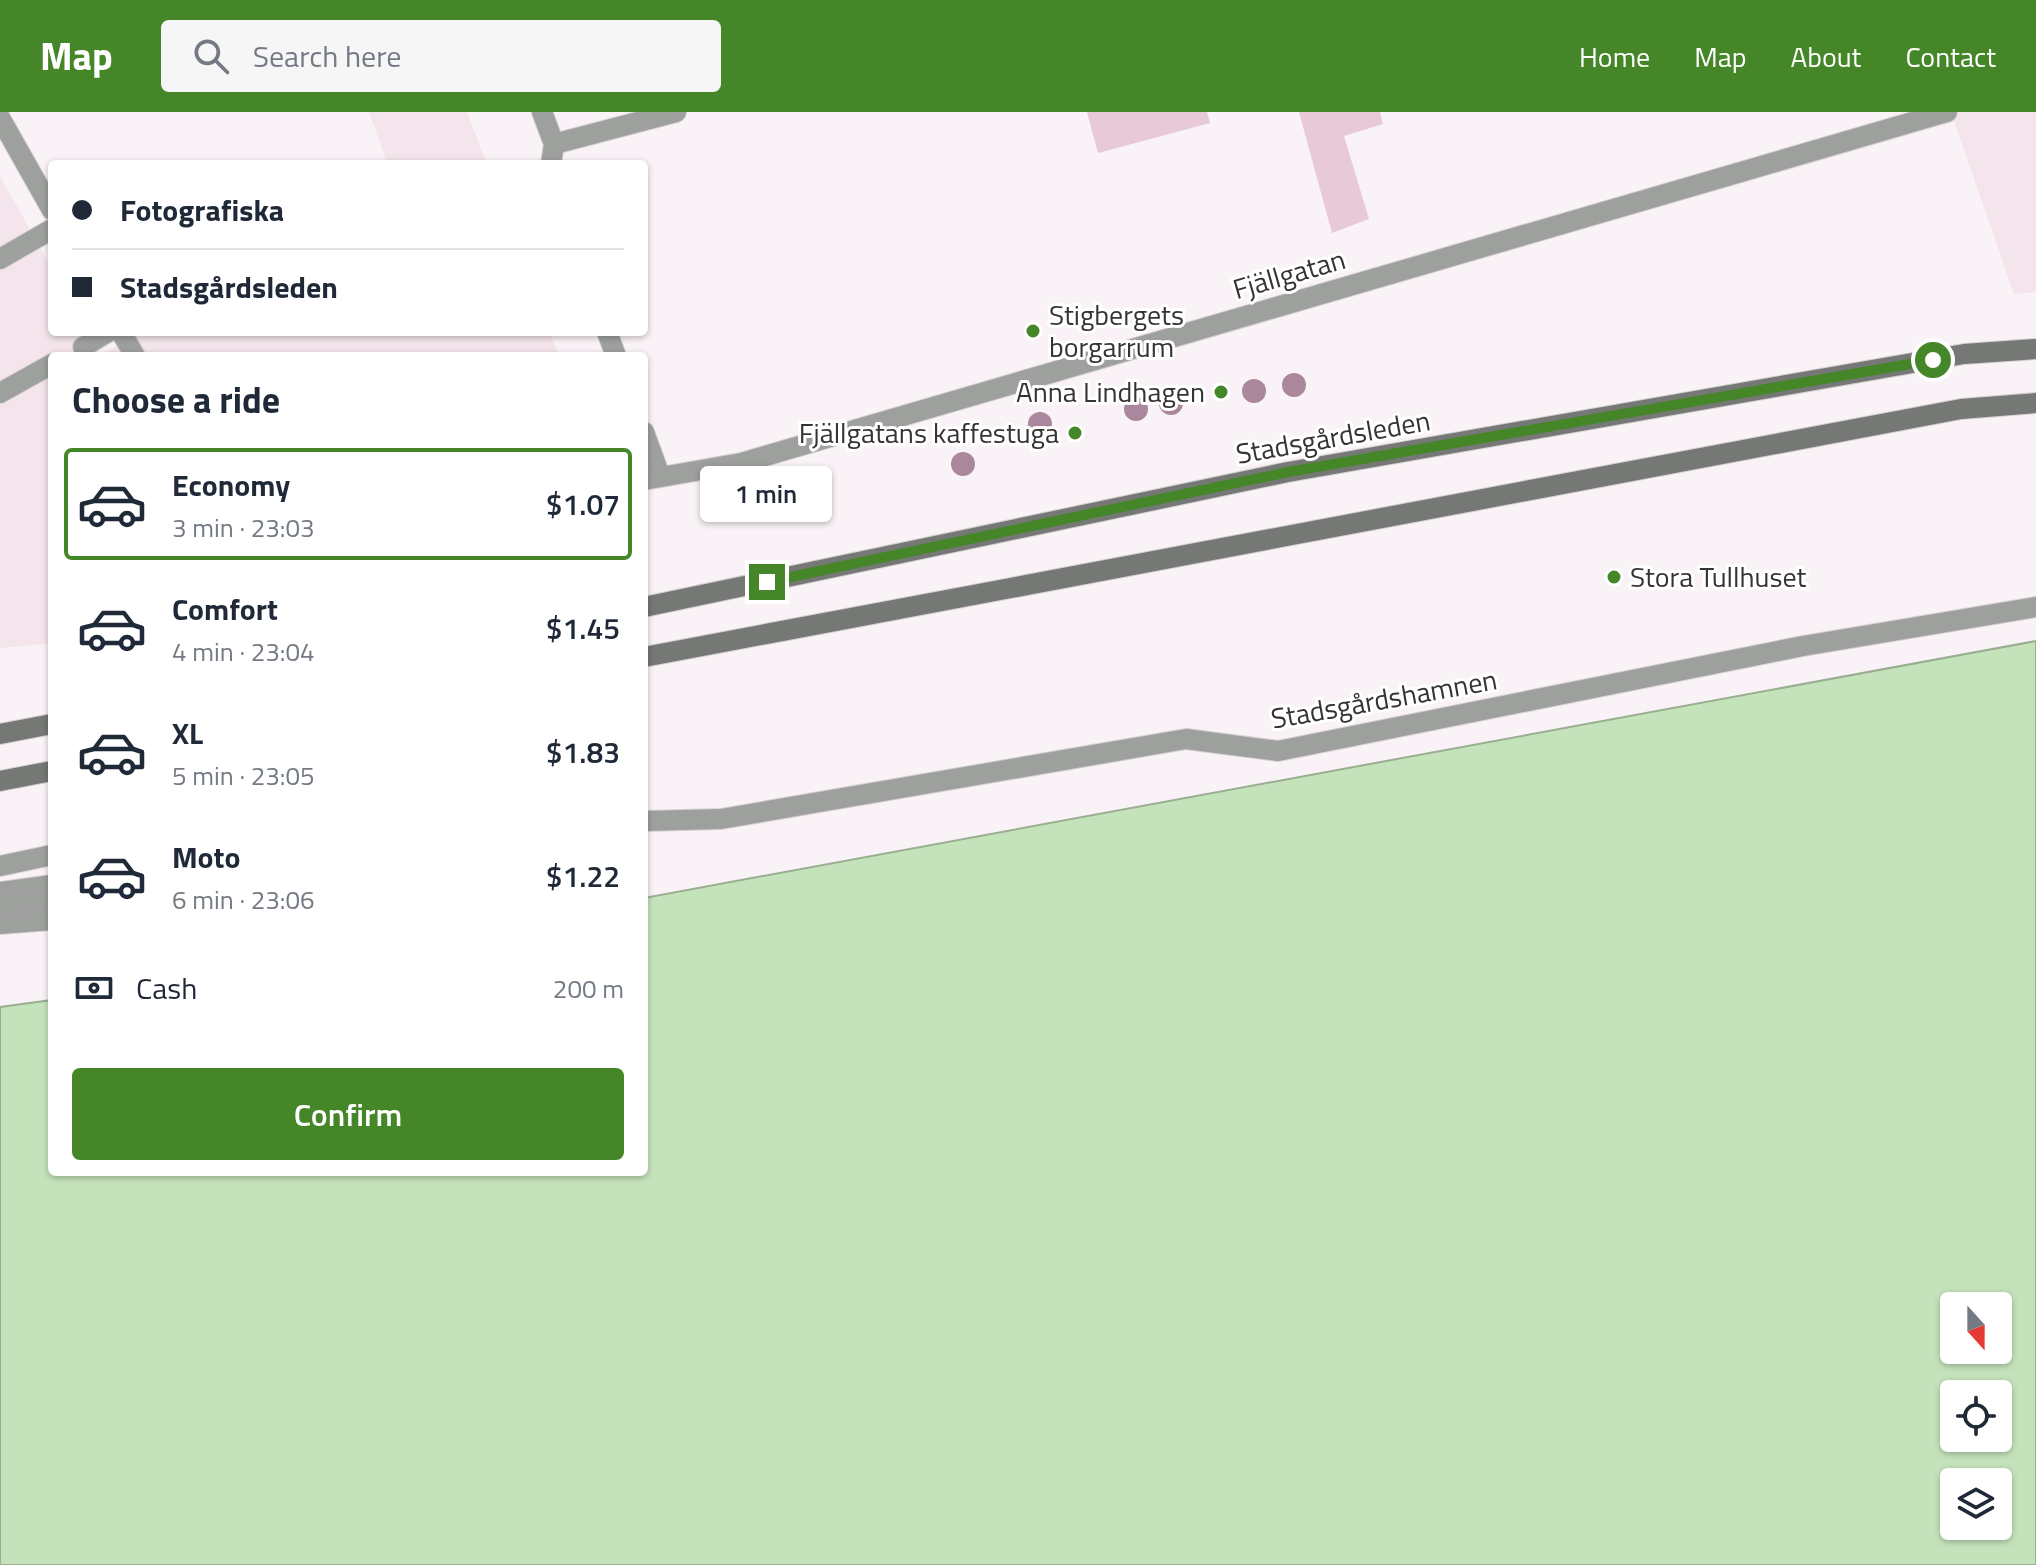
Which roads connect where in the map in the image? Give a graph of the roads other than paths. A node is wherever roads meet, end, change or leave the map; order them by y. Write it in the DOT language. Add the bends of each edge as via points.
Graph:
graph roads {
  1 [pos="542,112"];
  2 [pos="676,112"];
  3 [pos="1947,112"];
  4 [pos="0,118"];
  5 [pos="553,154"];
  6 [pos="48,203"];
  7 [pos="48,231"];
  8 [pos="0,259"];
  9 [pos="101,336"];
  10 [pos="83,347"];
  11 [pos="2036,349"];
  12 [pos="48,366"];
  13 [pos="0,393"];
  14 [pos="2036,403"];
  15 [pos="648,455"];
  16 [pos="652,478"];
  17 [pos="648,606"];
  18 [pos="2036,607"];
  19 [pos="648,656"];
  20 [pos="48,725"];
  21 [pos="0,734"];
  22 [pos="48,772"];
  23 [pos="0,781"];
  24 [pos="648,821"];
  25 [pos="48,856"];
  26 [pos="0,866"];
  27 [pos="48,869"];
  28 [pos="0,876"];
  29 [pos="48,886"];
  30 [pos="0,892"];
  31 [pos="48,900"];
  32 [pos="0,906"];
  33 [pos="48,920"];
  34 [pos="27,922"];
  35 [pos="0,924"];
  36 [pos="48,930"];
  1 -- 5 [label="street"];
  2 -- 5 [label="street"];
  3 -- 16 [label="street, Fjällgatan" via="741,463"];
  4 -- 6 [label="street"];
  7 -- 8 [label="street"];
  9 -- 10 [label="street"];
  11 -- 17 [label="main road, Stadsgårdsleden" via="1964,354 1288,472"];
  12 -- 13 [label="street"];
  14 -- 19 [label="main road" via="1961,409"];
  15 -- 16 [label="street"];
  18 -- 24 [label="street, Stadsgårdshamnen" via="1803,646 1278,751 1186,739 721,819"];
  20 -- 21 [label="main road"];
  22 -- 23 [label="main road"];
  25 -- 26 [label="street"];
  27 -- 28 [label="street"];
  29 -- 30 [label="street"];
  31 -- 32 [label="street"];
  33 -- 34 [label="street"];
  34 -- 35 [label="street"];
  34 -- 36 [label="street"];
}
